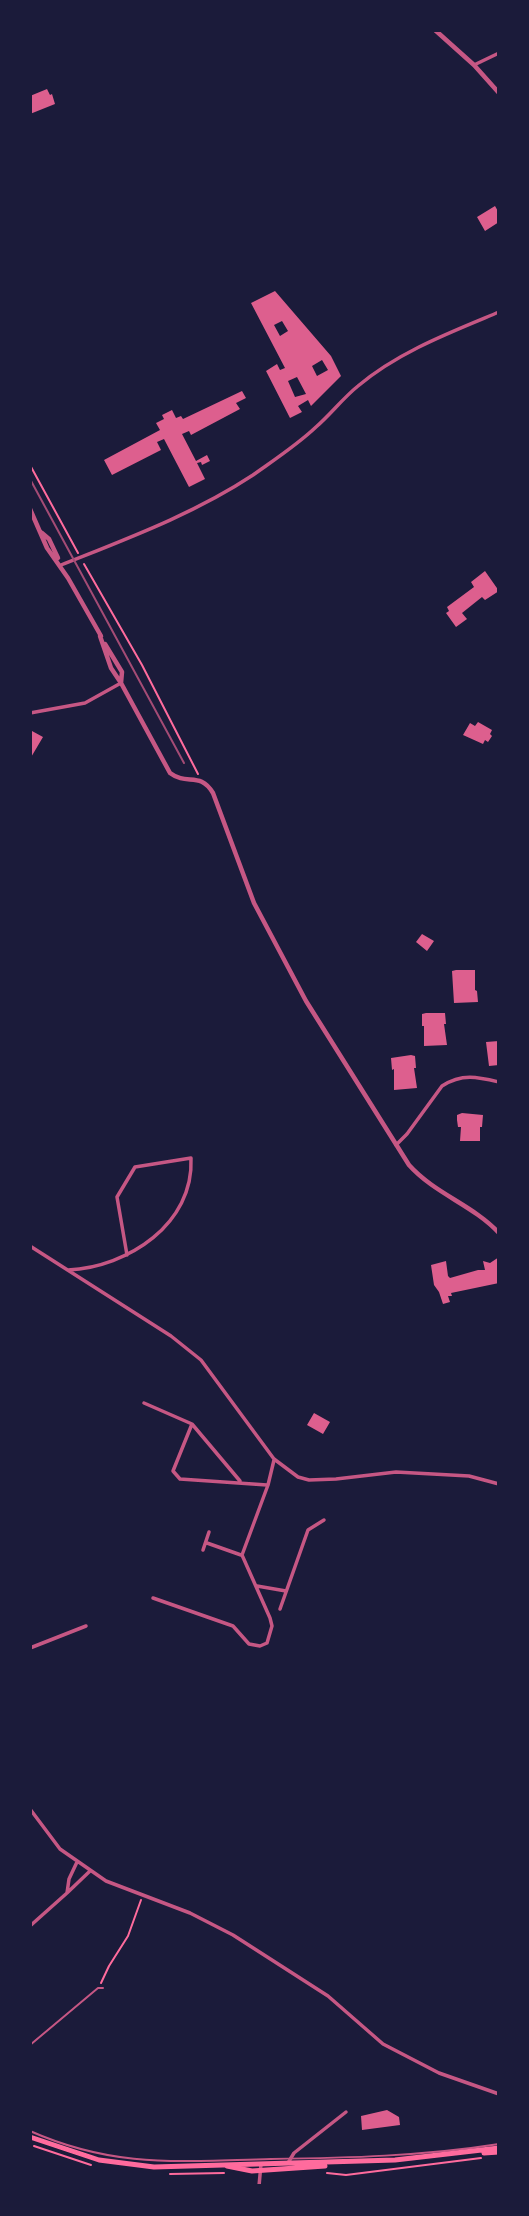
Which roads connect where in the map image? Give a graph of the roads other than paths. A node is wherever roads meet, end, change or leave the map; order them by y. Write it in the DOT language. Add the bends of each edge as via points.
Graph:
graph roads {
  1 [pos="435,30"];
  2 [pos="499,53"];
  3 [pos="474,65"];
  4 [pos="499,93"];
  5 [pos="499,312"];
  6 [pos="30,509"];
  7 [pos="61,565"];
  8 [pos="121,683"];
  9 [pos="30,713"];
  10 [pos="499,1082"];
  11 [pos="396,1144"];
  12 [pos="499,1233"];
  13 [pos="30,1246"];
  14 [pos="127,1255"];
  15 [pos="66,1270"];
  16 [pos="144,1404"];
  17 [pos="192,1424"];
  18 [pos="274,1459"];
  19 [pos="241,1482"];
  20 [pos="499,1484"];
  21 [pos="268,1485"];
  22 [pos="324,1520"];
  23 [pos="209,1532"];
  24 [pos="207,1543"];
  25 [pos="203,1550"];
  26 [pos="242,1555"];
  27 [pos="257,1586"];
  28 [pos="286,1591"];
  29 [pos="153,1598"];
  30 [pos="280,1609"];
  31 [pos="86,1626"];
  32 [pos="30,1647"];
  33 [pos="30,1810"];
  34 [pos="77,1862"];
  35 [pos="90,1871"];
  36 [pos="66,1893"];
  37 [pos="30,1926"];
  38 [pos="103,1988"];
  39 [pos="30,2045"];
  40 [pos="499,2094"];
  41 [pos="346,2112"];
  42 [pos="30,2131"];
  43 [pos="30,2137"];
  44 [pos="499,2148"];
  45 [pos="289,2161"];
  46 [pos="338,2162"];
  47 [pos="261,2167"];
  48 [pos="283,2170"];
  49 [pos="259,2186"];
  1 -- 3 [label="street"];
  2 -- 3 [label="street"];
  3 -- 4 [label="street"];
  5 -- 7 [label="street" via="430,342 379,371 314,429 225,493"];
  6 -- 7 [label="street"];
  7 -- 8 [label="street" via="122,672"];
  8 -- 9 [label="street" via="85,703"];
  8 -- 11 [label="street" via="170,773 180,779 201,780 213,793 254,903 306,1001"];
  10 -- 11 [label="street" via="471,1076 450,1080"];
  11 -- 12 [label="street" via="420,1178"];
  13 -- 15 [label="street"];
  14 -- 14 [label="street" via="153,1238 185,1199 192,1177 191,1158 135,1167 117,1197"];
  14 -- 15 [label="street"];
  15 -- 18 [label="street" via="201,1360"];
  16 -- 17 [label="street"];
  17 -- 19 [label="street"];
  17 -- 19 [label="street" via="173,1471 180,1479"];
  18 -- 20 [label="street" via="309,1480 397,1472 469,1476"];
  18 -- 21 [label="street"];
  19 -- 21 [label="street"];
  21 -- 26 [label="street"];
  22 -- 28 [label="street" via="308,1530"];
  23 -- 24 [label="street"];
  24 -- 25 [label="street"];
  24 -- 26 [label="street"];
  26 -- 27 [label="street"];
  27 -- 28 [label="street"];
  27 -- 29 [label="street" via="272,1626 267,1643 260,1646 249,1644 233,1626"];
  28 -- 30 [label="street"];
  31 -- 32 [label="street"];
  33 -- 34 [label="street" via="60,1849"];
  34 -- 35 [label="street"];
  34 -- 36 [label="street"];
  35 -- 36 [label="street"];
  35 -- 40 [label="street" via="190,1913 260,1952 328,1996 383,2044 439,2073"];
  36 -- 37 [label="street"];
  38 -- 39 [label="lane" via="97,1988"];
  41 -- 45 [label="street"];
  42 -- 45 [label="lane" via="77,2149 139,2161"];
  43 -- 47 [label="main road" via="123,2165"];
  44 -- 45 [label="lane"];
  44 -- 46 [label="main road"];
  45 -- 46 [label="main road"];
  45 -- 47 [label="main road"];
  45 -- 48 [label="street"];
  46 -- 48 [label="main road"];
  47 -- 48 [label="main road"];
  47 -- 49 [label="street"];
}
